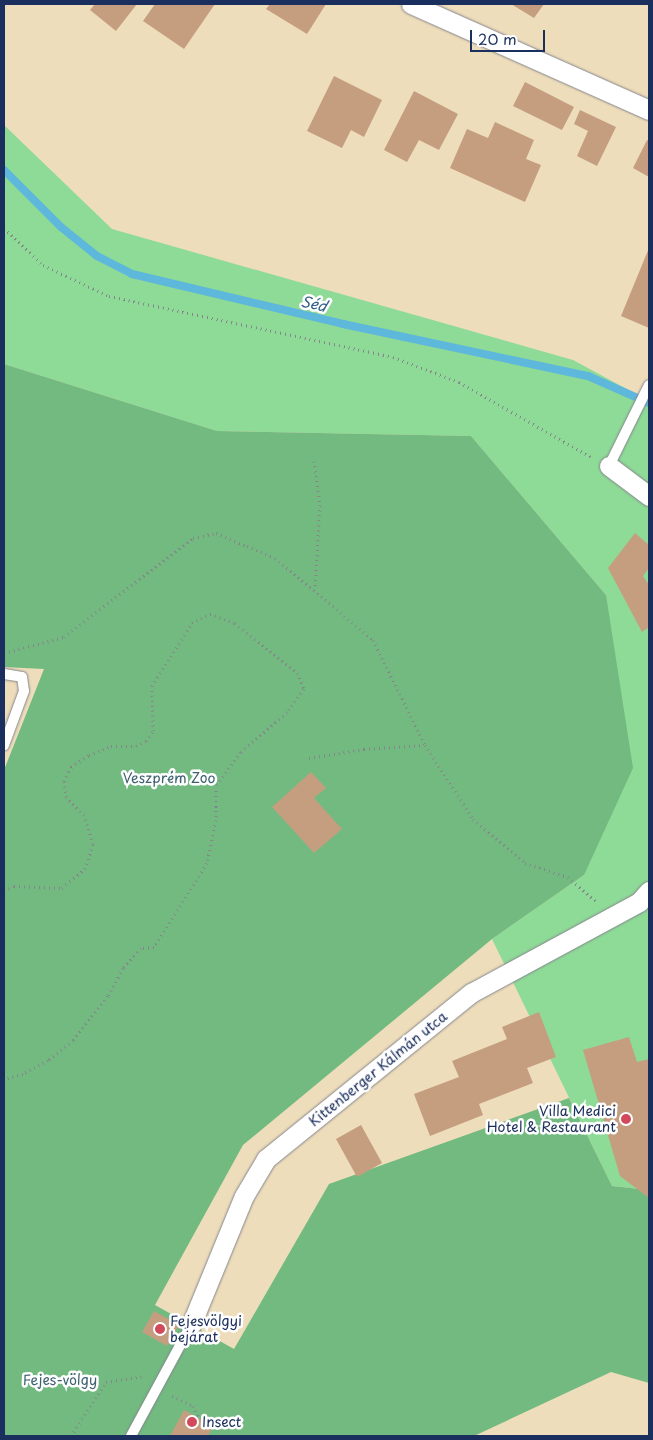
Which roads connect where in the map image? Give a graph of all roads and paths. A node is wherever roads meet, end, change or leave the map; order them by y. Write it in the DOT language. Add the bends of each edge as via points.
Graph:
graph roads {
  1 [pos="411,4"];
  2 [pos="649,110"];
  3 [pos="4,228"];
  4 [pos="649,385"];
  5 [pos="314,461"];
  6 [pos="609,466"];
  7 [pos="649,496"];
  8 [pos="315,589"];
  9 [pos="4,653"];
  10 [pos="4,674"];
  11 [pos="4,745"];
  12 [pos="425,745"];
  13 [pos="309,758"];
  14 [pos="4,891"];
  15 [pos="649,891"];
  16 [pos="613,916"];
  17 [pos="4,1079"];
  18 [pos="191,1325"];
  19 [pos="159,1383"];
  20 [pos="199,1418"];
  21 [pos="71,1436"];
  22 [pos="131,1436"];
  1 -- 2 [label="street"];
  3 -- 6 [label="path" via="43,265 109,296 393,357 459,382"];
  4 -- 6 [label="lane"];
  5 -- 8 [label="path" via="320,505"];
  6 -- 7 [label="street"];
  8 -- 9 [label="path" via="275,558 216,533 201,536 193,538 64,638"];
  8 -- 12 [label="path" via="373,640"];
  10 -- 11 [label="lane" via="22,677 24,691"];
  12 -- 13 [label="path" via="364,749"];
  12 -- 16 [label="path" via="473,819 525,863 568,877"];
  14 -- 17 [label="path" via="14,886 62,888 85,869 93,844 84,815 66,797 64,781 71,767 89,755 111,746 136,746 146,741 153,731 152,686 192,623 210,614 235,623 297,673 304,689 287,712 241,752 216,786 216,820 207,863 154,947 141,948 73,1040 48,1060 23,1074"];
  15 -- 16 [label="street, Kittenberger Kálmán utca" via="638,902"];
  16 -- 18 [label="street, Kittenberger Kálmán utca" via="471,993 266,1159 244,1196"];
  18 -- 19 [label="lane"];
  19 -- 20 [label="path" via="176,1400 193,1406"];
  19 -- 21 [label="path" via="144,1376 106,1382"];
  19 -- 22 [label="lane"];
}
